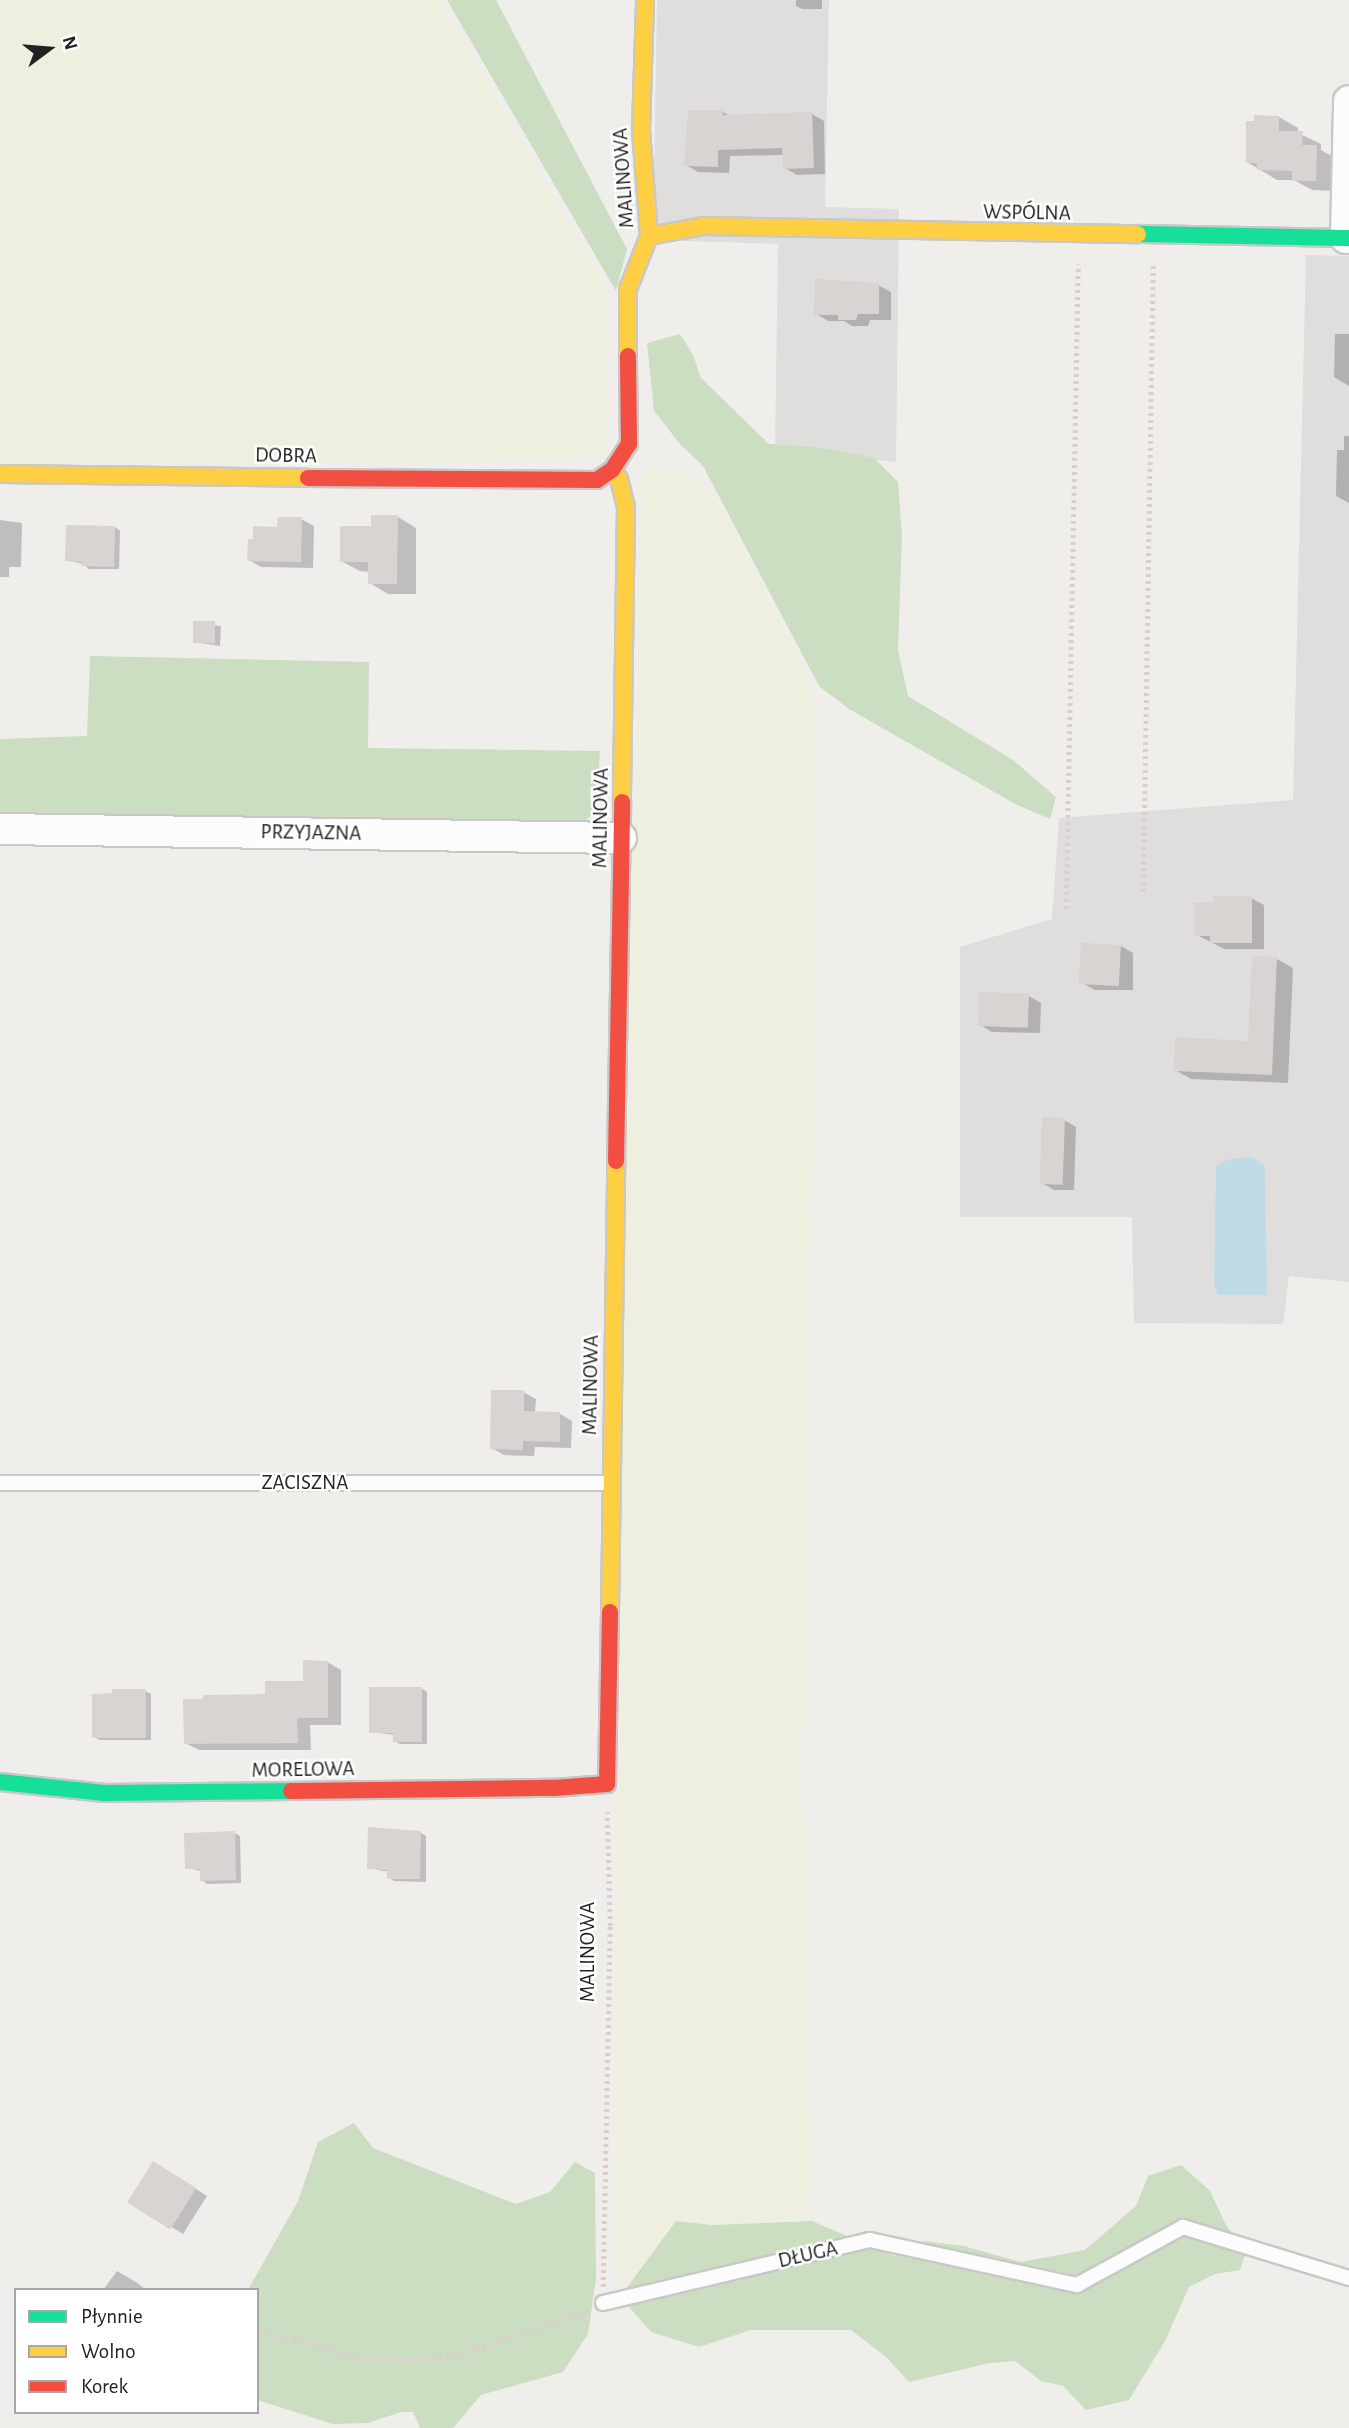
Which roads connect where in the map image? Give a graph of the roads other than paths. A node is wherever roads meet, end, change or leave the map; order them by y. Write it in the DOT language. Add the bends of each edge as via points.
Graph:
graph roads {
  1 [pos="645,0"];
  2 [pos="1349,101"];
  3 [pos="649,236"];
  4 [pos="1348,238"];
  5 [pos="612,470"];
  6 [pos="0,474"];
  7 [pos="0,829"];
  8 [pos="621,838"];
  9 [pos="0,1483"];
  10 [pos="611,1483"];
  11 [pos="0,1782"];
  12 [pos="607,1784"];
  13 [pos="1349,2278"];
  14 [pos="603,2303"];
  1 -- 3 [label="street, MALINOWA" via="641,130"];
  2 -- 4 [label="street"];
  3 -- 4 [label="street, WSPÓLNA" via="704,226"];
  3 -- 5 [label="street, MALINOWA" via="628,289 629,444"];
  5 -- 6 [label="street, DOBRA" via="597,480 572,482"];
  5 -- 8 [label="street, MALINOWA" via="626,507"];
  7 -- 8 [label="street, PRZYJAZNA"];
  8 -- 10 [label="street, MALINOWA"];
  9 -- 10 [label="lane, ZACISZNA"];
  10 -- 12 [label="street, MALINOWA"];
  11 -- 12 [label="street, MORELOWA" via="104,1793"];
  13 -- 14 [label="lane, DŁUGA" via="1183,2227 1077,2285 870,2240"];
}
